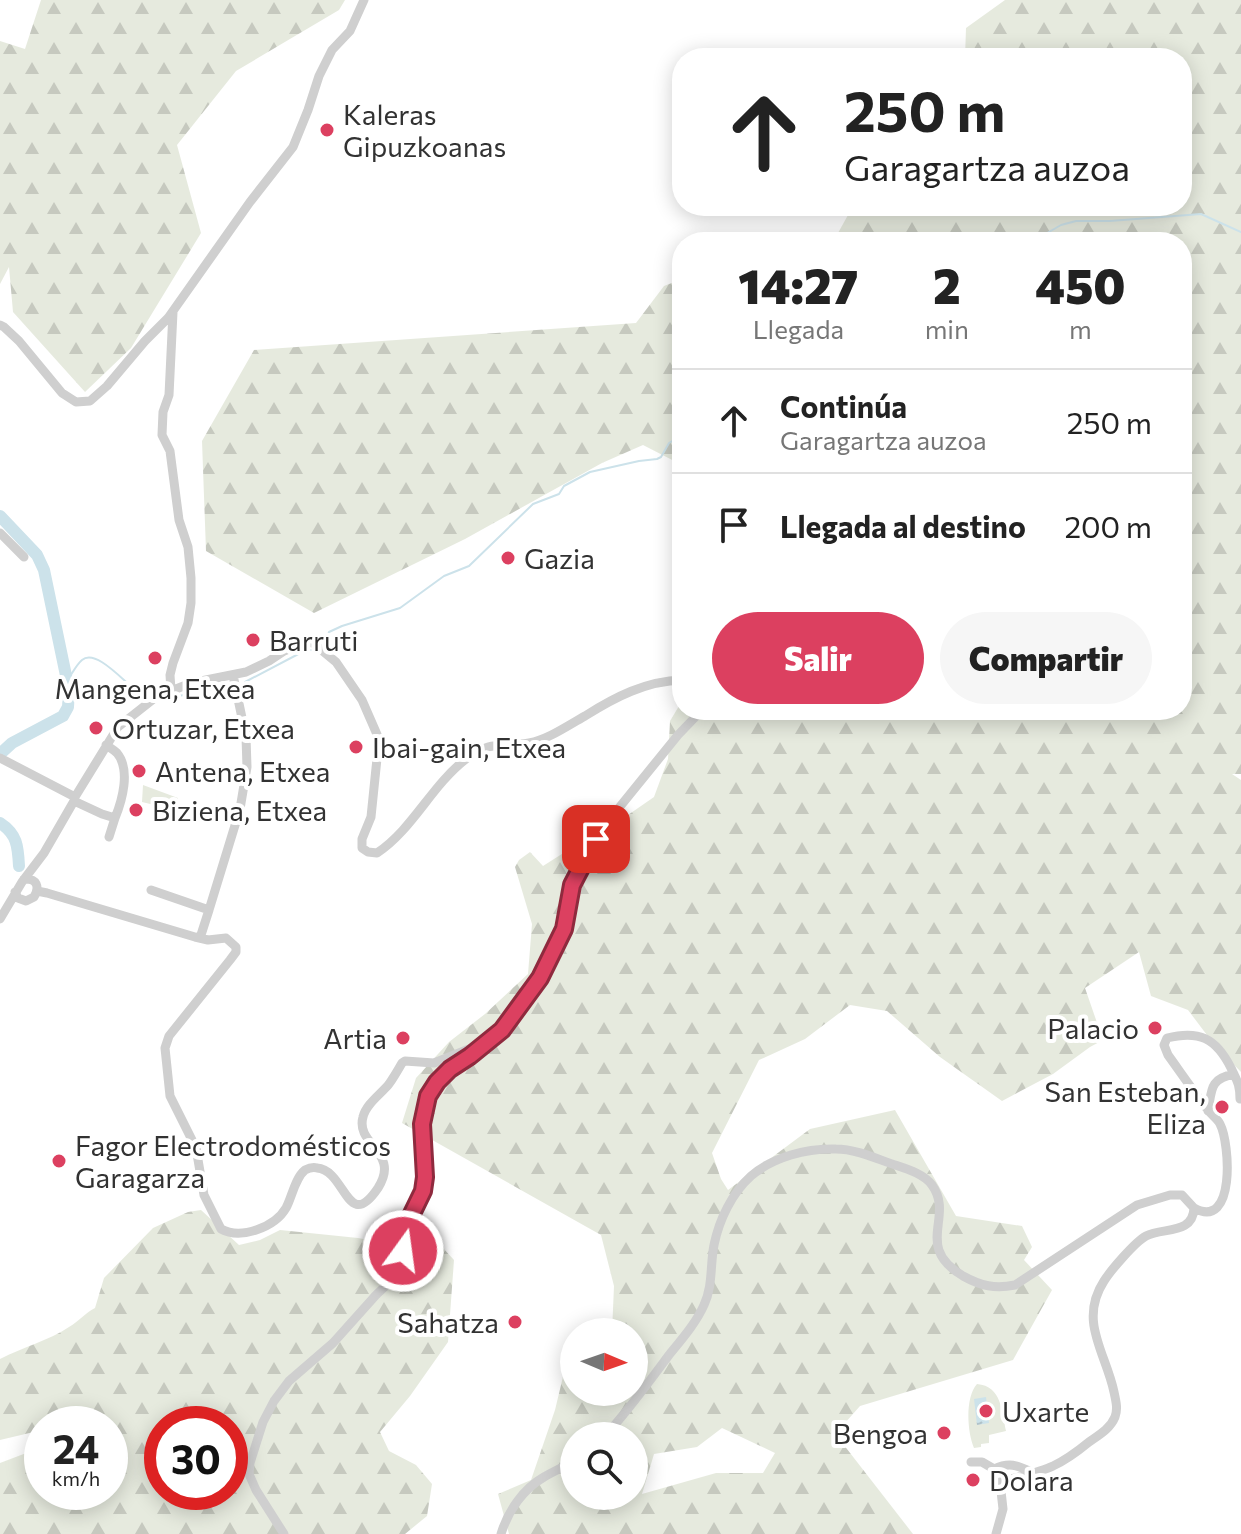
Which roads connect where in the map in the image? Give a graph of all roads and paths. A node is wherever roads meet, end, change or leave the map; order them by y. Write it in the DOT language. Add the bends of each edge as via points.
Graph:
graph roads {
  1 [pos="364,0"];
  2 [pos="174,309"];
  3 [pos="0,325"];
  4 [pos="0,533"];
  5 [pos="24,557"];
  6 [pos="233,675"];
  7 [pos="672,681"];
  8 [pos="171,690"];
  9 [pos="692,720"];
  10 [pos="106,745"];
  11 [pos="1,758"];
  12 [pos="74,799"];
  13 [pos="115,818"];
  14 [pos="109,837"];
  15 [pos="28,875"];
  16 [pos="151,890"];
  17 [pos="37,891"];
  18 [pos="15,892"];
  19 [pos="209,910"];
  20 [pos="0,919"];
  21 [pos="200,938"];
  22 [pos="477,1049"];
  23 [pos="1234,1074"];
  24 [pos="1240,1099"];
  25 [pos="1208,1111"];
  26 [pos="1194,1208"];
  27 [pos="617,1422"];
  28 [pos="971,1462"];
  29 [pos="560,1468"];
  30 [pos="994,1469"];
  31 [pos="1031,1472"];
  32 [pos="1000,1482"];
  33 [pos="284,1534"];
  34 [pos="501,1534"];
  35 [pos="996,1534"];
  1 -- 2 [label="street" via="319,76 293,147"];
  2 -- 3 [label="street" via="90,401 76,402 62,393"];
  2 -- 8 [label="street" via="162,435 170,451 190,557 191,591"];
  4 -- 5 [label="street"];
  6 -- 7 [label="street" via="306,642 336,662 362,700 379,739 371,817 362,839 362,848 377,853 441,782 482,747 553,735 607,702"];
  6 -- 8 [label="street"];
  6 -- 19 [label="street" via="248,765"];
  8 -- 10 [label="street" via="138,709"];
  9 -- 22 [label="street" via="601,830 572,885 564,929 540,978 502,1030"];
  10 -- 12 [label="street"];
  10 -- 13 [label="street" via="117,754 123,772"];
  11 -- 12 [label="street"];
  12 -- 13 [label="street"];
  12 -- 15 [label="street"];
  13 -- 14 [label="street"];
  15 -- 17 [label="street"];
  15 -- 18 [label="street"];
  16 -- 19 [label="street"];
  17 -- 18 [label="street" via="28,901"];
  17 -- 21 [label="street"];
  18 -- 20 [label="street"];
  19 -- 21 [label="street"];
  21 -- 22 [label="street" via="226,938 236,952 165,1048 170,1096 198,1154 200,1181 221,1229 249,1232 279,1217 303,1172 312,1168 327,1170 351,1203 369,1201 385,1167 363,1130 367,1109 405,1061 434,1063"];
  22 -- 33 [label="street" via="428,1096 422,1124 423,1191 406,1226 396,1276 289,1381 263,1422 249,1474"];
  23 -- 24 [label="street"];
  23 -- 25 [label="street" via="1215,1081"];
  23 -- 25 [label="street" via="1207,1039 1188,1035 1165,1041 1168,1055"];
  25 -- 26 [label="street" via="1222,1127 1227,1188 1211,1211"];
  26 -- 27 [label="street" via="1182,1195 1137,1205 1015,1285 988,1287 958,1273 939,1254 938,1198 922,1176 837,1149 780,1158 751,1176 735,1194 719,1226 705,1302"];
  26 -- 31 [label="street" via="1190,1222 1181,1228 1140,1241 1112,1270 1097,1296 1092,1322 1116,1405 1110,1425 1066,1459"];
  28 -- 30 [label="street"];
  29 -- 34 [label="street" via="525,1494"];
  30 -- 31 [label="street" via="1016,1464"];
  30 -- 32 [label="street" via="993,1477"];
  31 -- 32 [label="street"];
  32 -- 35 [label="street" via="1003,1509"];
}
